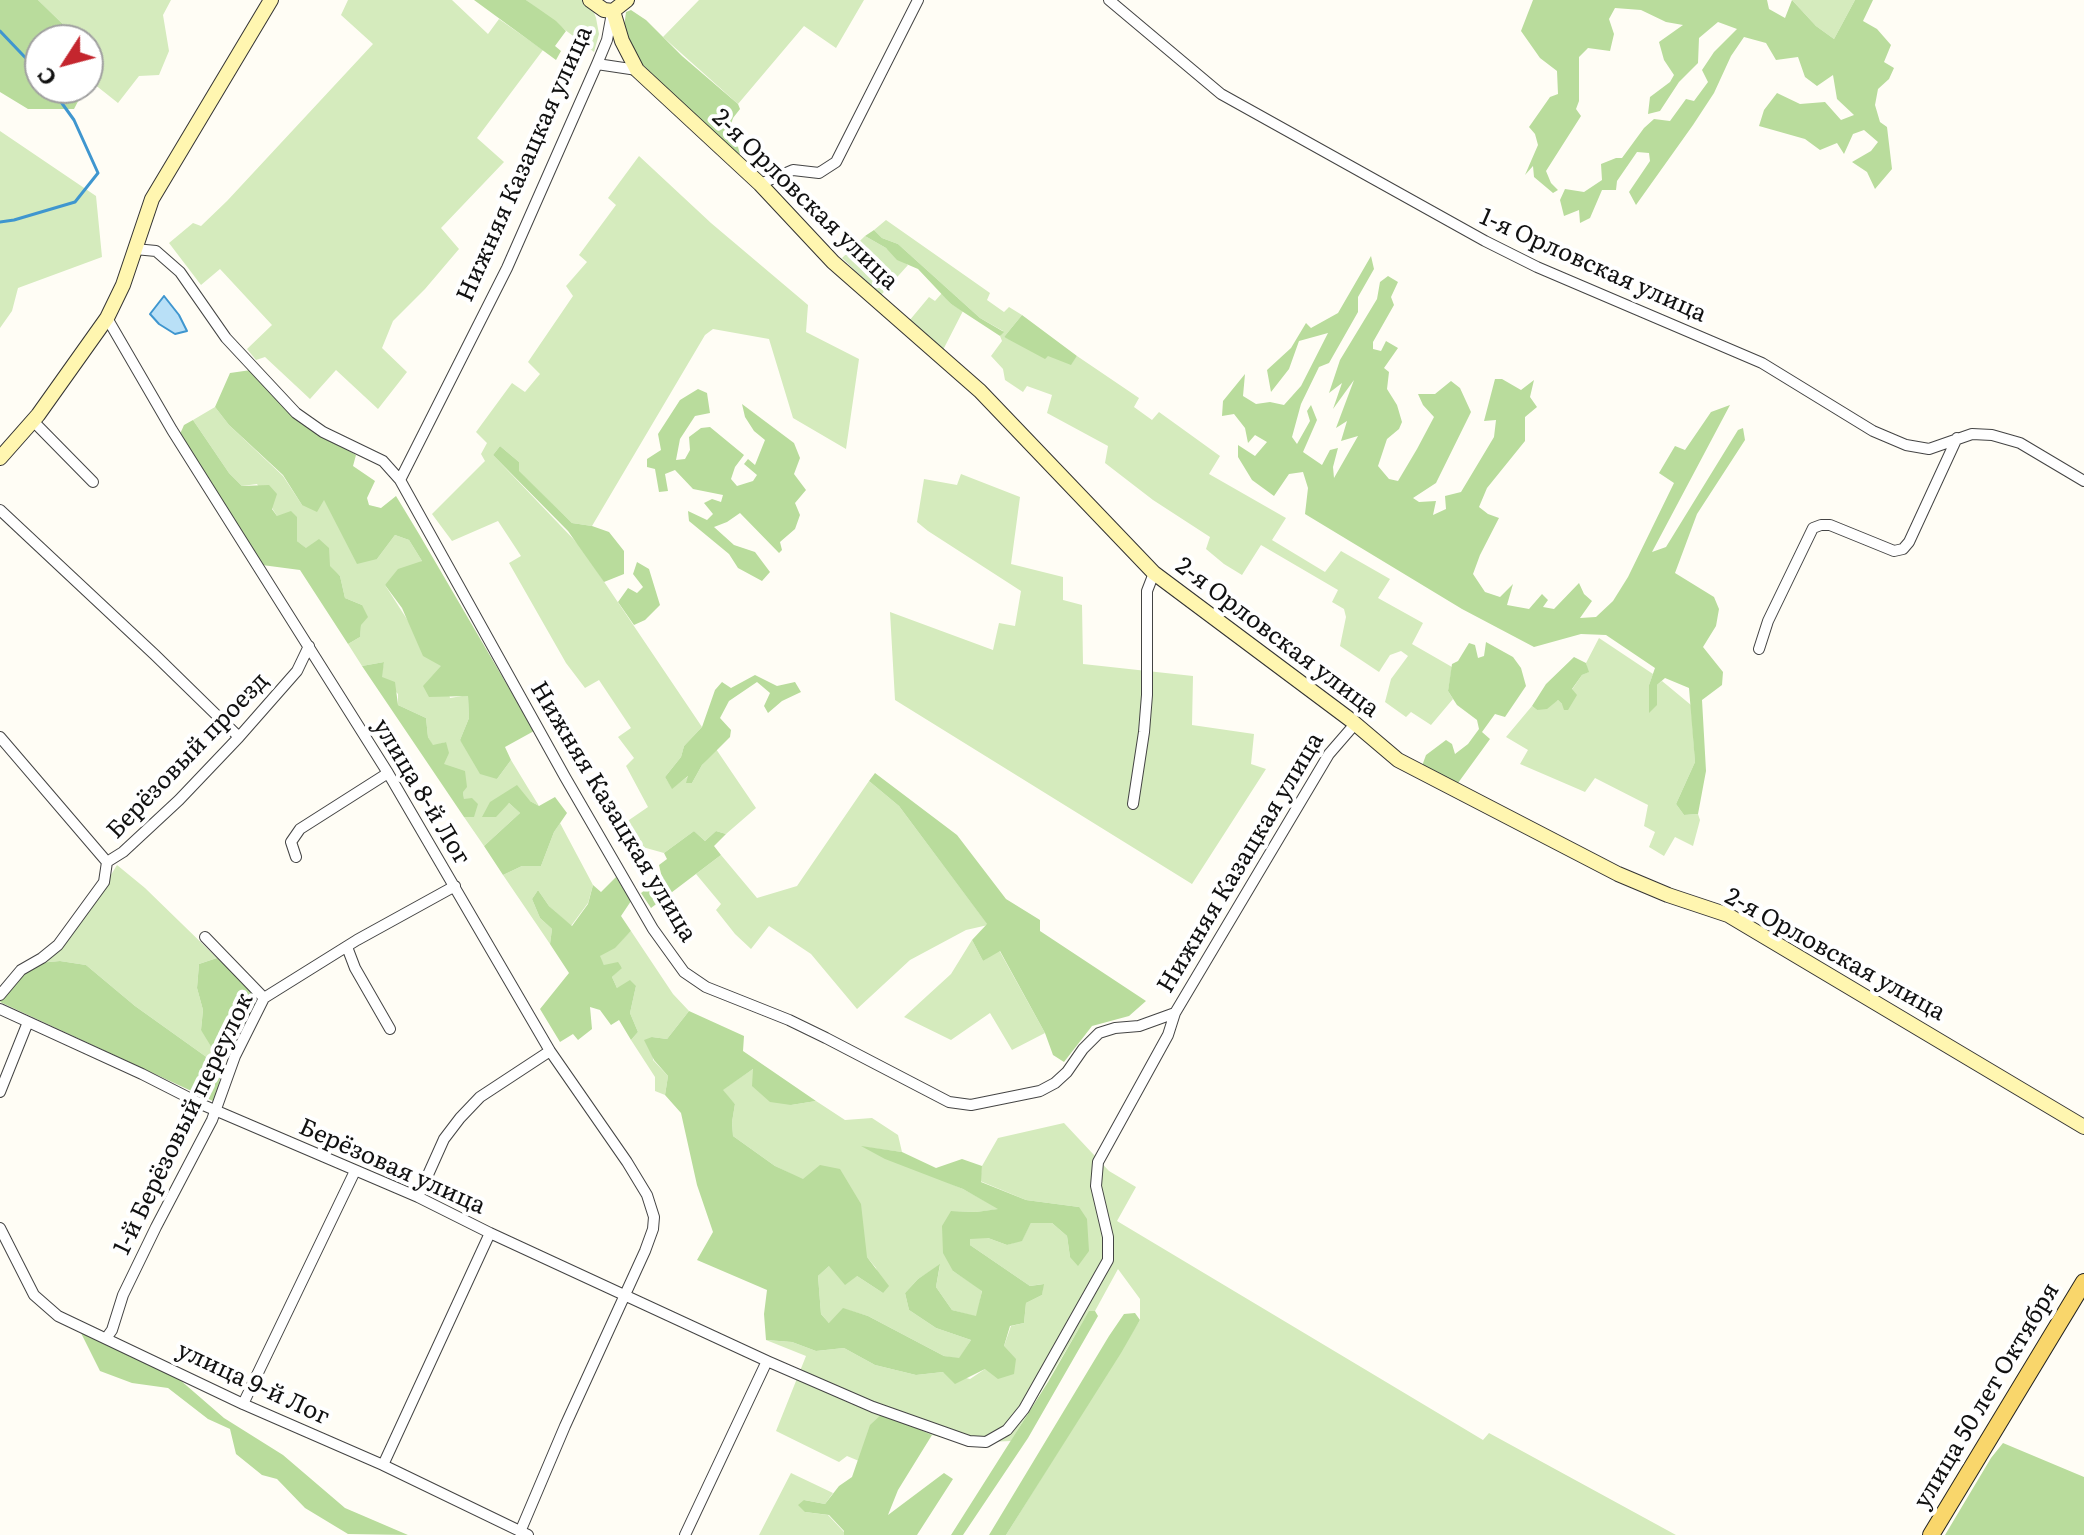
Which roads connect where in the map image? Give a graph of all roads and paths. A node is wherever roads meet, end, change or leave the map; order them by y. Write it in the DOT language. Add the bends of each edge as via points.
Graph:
graph roads {
  1 [pos="271,0"];
  2 [pos="590,0"];
  3 [pos="627,0"];
  4 [pos="918,0"];
  5 [pos="1109,0"];
  6 [pos="613,11"];
  7 [pos="597,64"];
  8 [pos="637,70"];
  9 [pos="760,184"];
  10 [pos="135,249"];
  11 [pos="107,318"];
  12 [pos="33,421"];
  13 [pos="1957,438"];
  14 [pos="0,458"];
  15 [pos="400,480"];
  16 [pos="2084,481"];
  17 [pos="93,482"];
  18 [pos="0,510"];
  19 [pos="1154,573"];
  20 [pos="309,646"];
  21 [pos="1759,649"];
  22 [pos="1355,724"];
  23 [pos="0,737"];
  24 [pos="239,737"];
  25 [pos="388,773"];
  26 [pos="1133,804"];
  27 [pos="296,857"];
  28 [pos="107,862"];
  29 [pos="455,886"];
  30 [pos="205,937"];
  31 [pos="347,947"];
  32 [pos="0,995"];
  33 [pos="264,998"];
  34 [pos="0,1009"];
  35 [pos="1175,1013"];
  36 [pos="28,1022"];
  37 [pos="390,1029"];
  38 [pos="550,1051"];
  39 [pos="0,1092"];
  40 [pos="216,1111"];
  41 [pos="2084,1127"];
  42 [pos="355,1171"];
  43 [pos="418,1197"];
  44 [pos="0,1228"];
  45 [pos="490,1233"];
  46 [pos="2084,1282"];
  47 [pos="627,1295"];
  48 [pos="107,1337"];
  49 [pos="767,1361"];
  50 [pos="243,1404"];
  51 [pos="383,1465"];
  52 [pos="524,1533"];
  53 [pos="685,1535"];
  54 [pos="1931,1535"];
  1 -- 10 [label="street" via="152,199"];
  2 -- 6 [label="street"];
  3 -- 6 [label="street, Нижняя Казацкая улица"];
  4 -- 9 [label="street" via="836,162 819,173 793,170"];
  5 -- 13 [label="street, 1-я Орловская улица" via="1221,94 1485,241 1762,363 1873,431 1906,445 1929,449"];
  6 -- 7 [label="street, Нижняя Казацкая улица"];
  6 -- 8 [label="street, 2-я Орловская улица"];
  7 -- 8 [label="street"];
  7 -- 15 [label="street, Нижняя Казацкая улица" via="507,268"];
  8 -- 9 [label="street, 2-я Орловская улица"];
  9 -- 19 [label="street, 2-я Орловская улица" via="833,262 980,391"];
  10 -- 11 [label="street"];
  10 -- 15 [label="street, Нижняя Казацкая улица" via="156,251 180,272 226,338 296,413 383,461"];
  11 -- 12 [label="street"];
  11 -- 20 [label="street, улица 8-й Лог"];
  12 -- 14 [label="street"];
  12 -- 17 [label="street"];
  13 -- 16 [label="street, 1-я Орловская улица" via="2006,438"];
  13 -- 21 [label="street" via="1903,549 1894,551 1830,525 1813,528"];
  15 -- 35 [label="street, Нижняя Казацкая улица" via="558,765 653,929 684,972 927,1092 971,1105 1040,1091 1067,1072 1099,1033"];
  18 -- 24 [label="street"];
  19 -- 22 [label="street, 2-я Орловская улица"];
  19 -- 26 [label="street" via="1147,591 1147,695"];
  20 -- 24 [label="street, Берёзовый проезд" via="297,671"];
  20 -- 25 [label="street, улица 8-й Лог"];
  22 -- 35 [label="street, Нижняя Казацкая улица" via="1329,754"];
  22 -- 41 [label="street, 2-я Орловская улица" via="1398,760 1606,868 1728,915"];
  23 -- 28 [label="street"];
  24 -- 28 [label="street, Берёзовый проезд" via="179,800"];
  25 -- 27 [label="street" via="300,829 291,842"];
  25 -- 29 [label="street, улица 8-й Лог"];
  28 -- 32 [label="street, Берёзовый проезд" via="104,882 58,945 21,970"];
  29 -- 31 [label="street, 1-й Берёзовый переулок"];
  29 -- 38 [label="street, улица 8-й Лог"];
  30 -- 33 [label="street"];
  31 -- 33 [label="street, 1-й Берёзовый переулок"];
  31 -- 37 [label="street"];
  33 -- 40 [label="street, 1-й Берёзовый переулок" via="235,1056"];
  34 -- 36 [label="street, Берёзовая улица"];
  35 -- 49 [label="street, Берёзовая улица" via="1098,1162 1096,1186 1108,1260 1047,1371 1007,1430 986,1442 969,1441"];
  36 -- 39 [label="street"];
  36 -- 40 [label="street, Берёзовая улица"];
  38 -- 43 [label="street" via="480,1097 460,1118 444,1139"];
  38 -- 47 [label="street, улица 8-й Лог" via="627,1162 654,1217"];
  40 -- 42 [label="street, Берёзовая улица"];
  40 -- 48 [label="street, 1-й Берёзовый переулок"];
  42 -- 43 [label="street, Берёзовая улица"];
  42 -- 50 [label="street"];
  43 -- 45 [label="street, Берёзовая улица"];
  44 -- 48 [label="street, улица 9-й Лог" via="34,1295 58,1316"];
  45 -- 47 [label="street, Берёзовая улица"];
  45 -- 51 [label="street"];
  46 -- 54 [label="main road, улица 50 лет Октября"];
  47 -- 49 [label="street, Берёзовая улица"];
  47 -- 52 [label="street, улица 8-й Лог" via="565,1426"];
  48 -- 50 [label="street, улица 9-й Лог"];
  49 -- 53 [label="street"];
  50 -- 51 [label="street, улица 9-й Лог"];
  51 -- 52 [label="street, улица 9-й Лог"];
}
